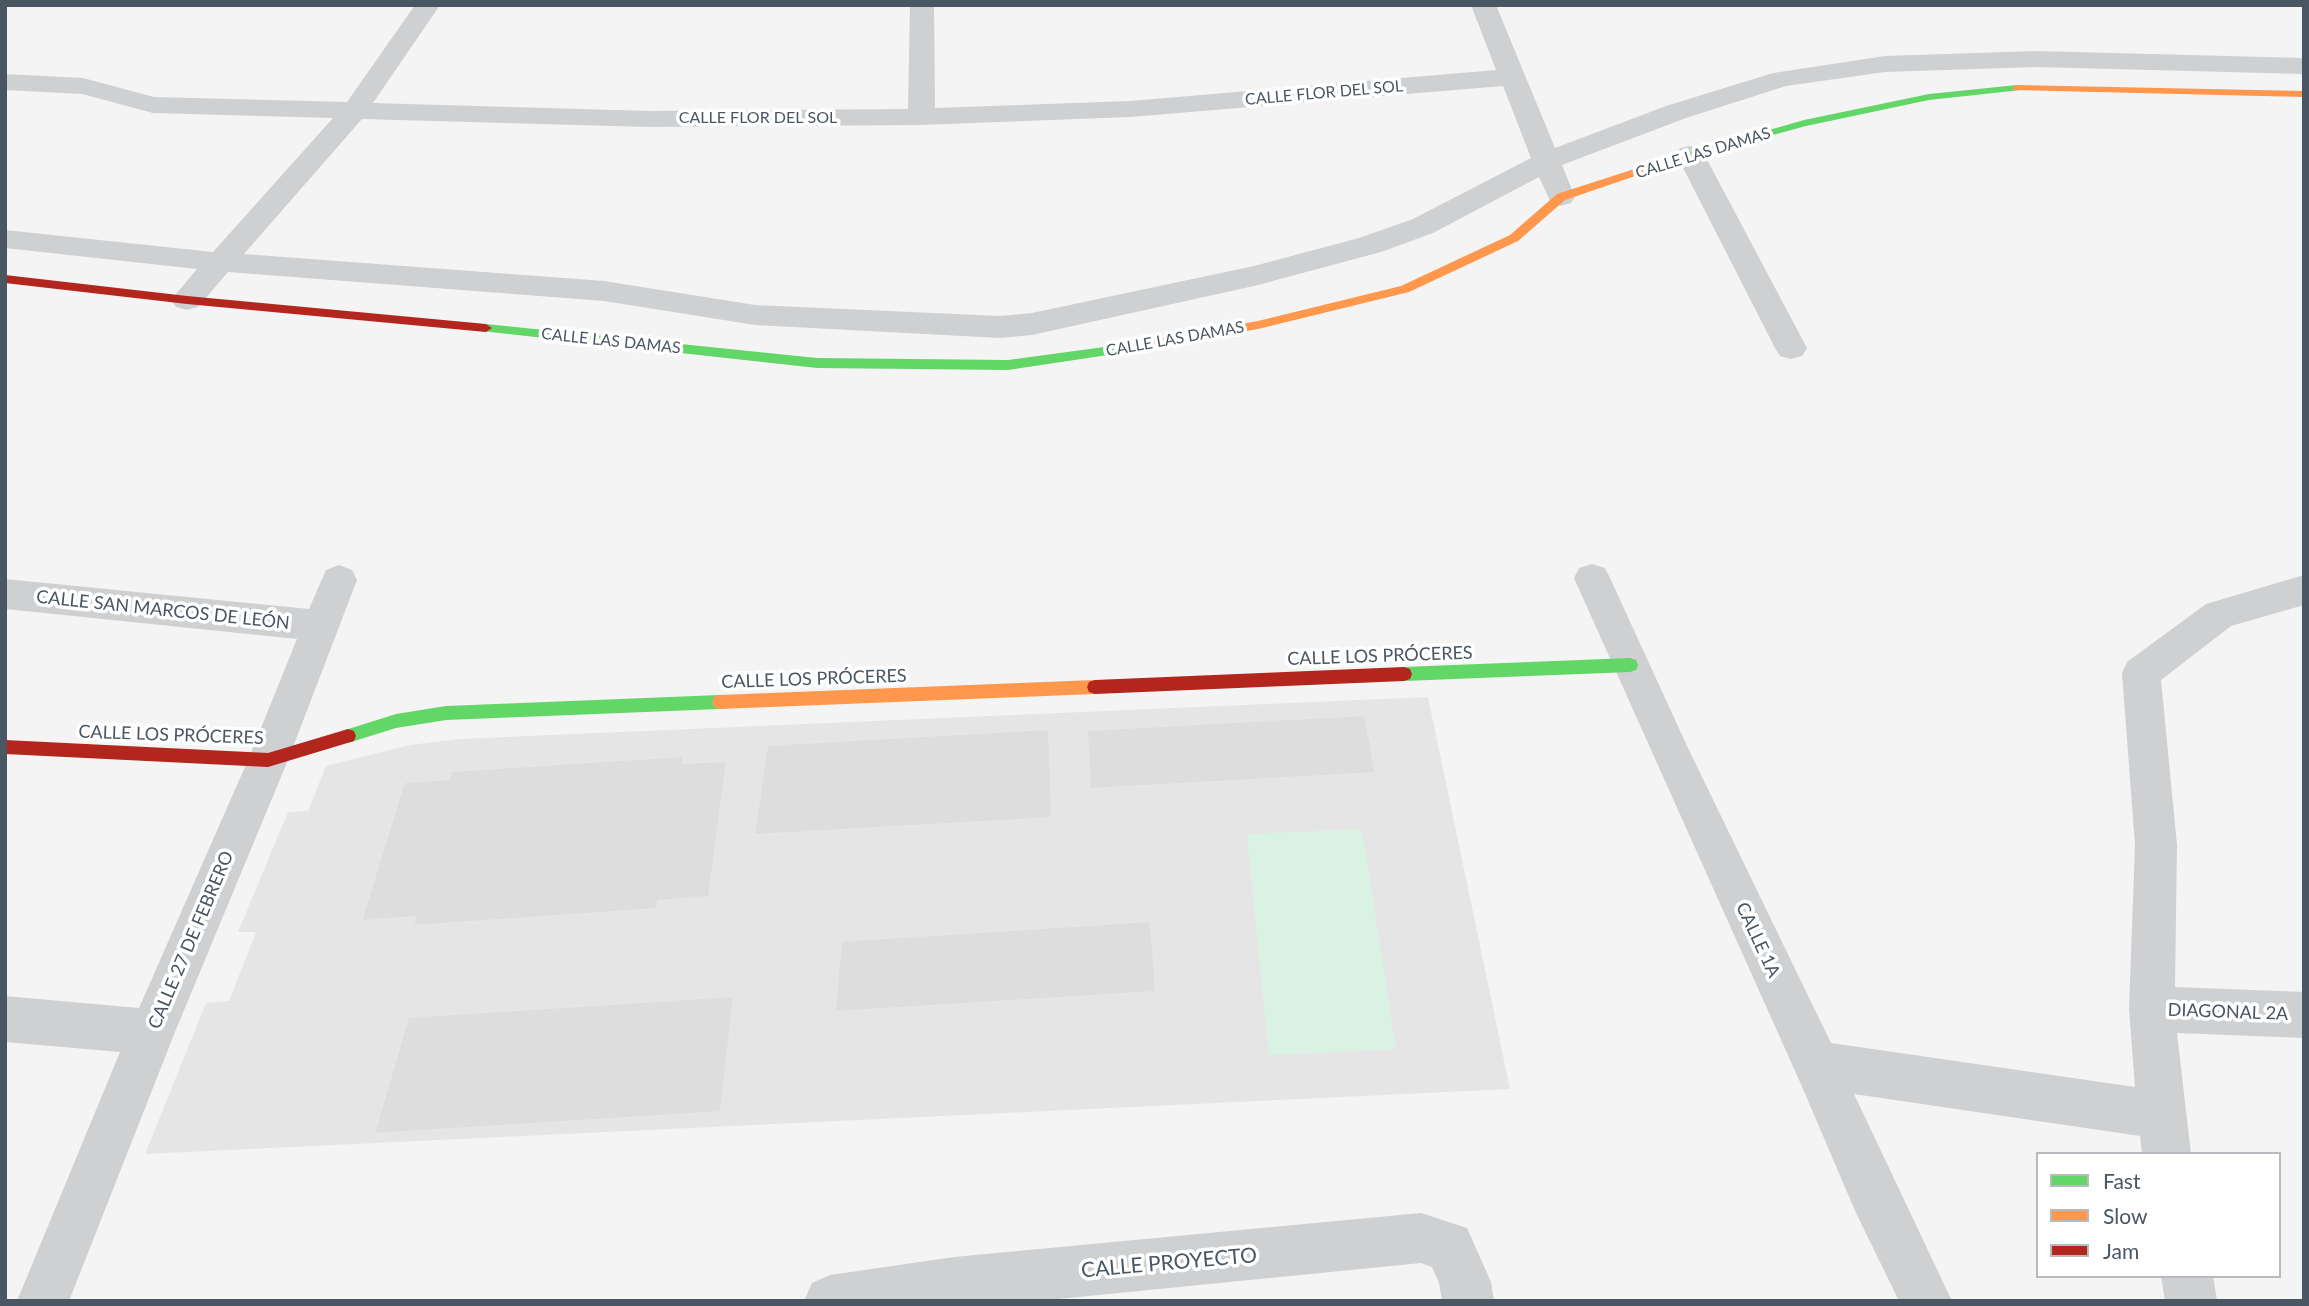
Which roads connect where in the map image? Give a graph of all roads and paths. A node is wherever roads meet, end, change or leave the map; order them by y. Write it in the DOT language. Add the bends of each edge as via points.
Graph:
graph roads {
  1 [pos="428,5"];
  2 [pos="922,5"];
  3 [pos="1483,5"];
  4 [pos="2304,66"];
  5 [pos="1512,77"];
  6 [pos="5,82"];
  7 [pos="2304,94"];
  8 [pos="355,110"];
  9 [pos="921,117"];
  10 [pos="1690,153"];
  11 [pos="1546,161"];
  12 [pos="1561,197"];
  13 [pos="5,239"];
  14 [pos="220,262"];
  15 [pos="5,279"];
  16 [pos="187,300"];
  17 [pos="1000,327"];
  18 [pos="1791,348"];
  19 [pos="1008,365"];
  20 [pos="1592,578"];
  21 [pos="339,580"];
  22 [pos="2304,590"];
  23 [pos="5,594"];
  24 [pos="321,626"];
  25 [pos="1630,665"];
  26 [pos="5,747"];
  27 [pos="268,760"];
  28 [pos="2152,1009"];
  29 [pos="2304,1015"];
  30 [pos="5,1019"];
  31 [pos="152,1032"];
  32 [pos="1817,1065"];
  33 [pos="2164,1134"];
  34 [pos="2187,1278"];
  35 [pos="954,1292"];
  36 [pos="43,1301"];
  37 [pos="830,1301"];
  38 [pos="1468,1301"];
  39 [pos="1926,1301"];
  40 [pos="2191,1301"];
  1 -- 8 [label="street"];
  2 -- 9 [label="street"];
  3 -- 5 [label="street"];
  4 -- 11 [label="street" via="2036,59 1885,64 1782,79 1676,112"];
  5 -- 9 [label="street, CALLE FLOR DEL SOL" via="1130,109"];
  5 -- 11 [label="street"];
  6 -- 8 [label="street, CALLE FLOR DEL SOL" via="83,86 153,106"];
  7 -- 10 [label="street, CALLE LAS DAMAS" via="1994,90 1929,97"];
  8 -- 9 [label="street, CALLE FLOR DEL SOL" via="649,119"];
  8 -- 14 [label="street"];
  10 -- 12 [label="street, CALLE LAS DAMAS"];
  10 -- 18 [label="street"];
  11 -- 12 [label="street"];
  11 -- 17 [label="street" via="1434,221 1370,246 1241,279"];
  12 -- 19 [label="street, CALLE LAS DAMAS" via="1514,238 1405,289 1258,325"];
  13 -- 14 [label="street"];
  14 -- 16 [label="street"];
  14 -- 17 [label="street" via="604,291 755,315"];
  15 -- 16 [label="street, CALLE LAS DAMAS"];
  16 -- 19 [label="street, CALLE LAS DAMAS" via="817,363"];
  17 -- 19 [label="street"];
  20 -- 25 [label="street, CALLE 1A"];
  21 -- 24 [label="street, CALLE 27 DE FEBRERO"];
  22 -- 28 [label="street" via="2219,615 2141,673 2156,845"];
  23 -- 24 [label="street, CALLE SAN MARCOS DE LEÓN"];
  24 -- 27 [label="street, CALLE 27 DE FEBRERO"];
  25 -- 27 [label="street, CALLE LOS PRÓCERES" via="446,713 396,721"];
  25 -- 32 [label="street, CALLE 1A"];
  26 -- 27 [label="street, CALLE LOS PRÓCERES"];
  27 -- 31 [label="street, CALLE 27 DE FEBRERO"];
  28 -- 29 [label="street, DIAGONAL 2A"];
  28 -- 33 [label="street"];
  30 -- 31 [label="street"];
  31 -- 36 [label="street, CALLE 27 DE FEBRERO"];
  32 -- 33 [label="street"];
  32 -- 39 [label="street, CALLE 1A"];
  34 -- 40 [label="street"];
  35 -- 37 [label="street, CALLE PROYECTO"];
  35 -- 38 [label="street, CALLE PROYECTO" via="1421,1238 1449,1246"];
}
